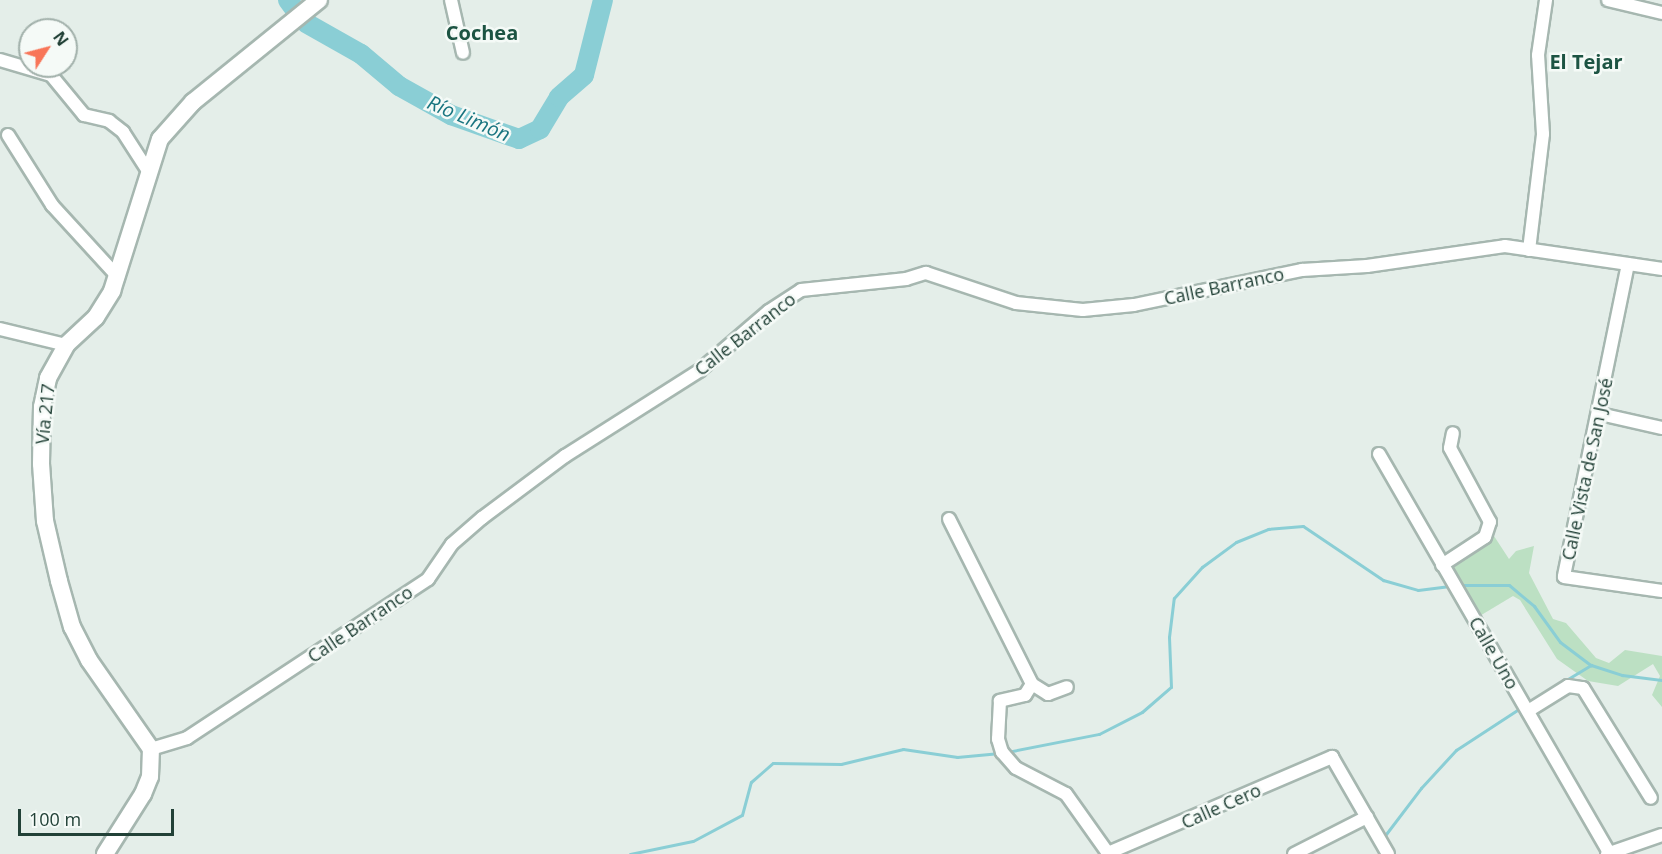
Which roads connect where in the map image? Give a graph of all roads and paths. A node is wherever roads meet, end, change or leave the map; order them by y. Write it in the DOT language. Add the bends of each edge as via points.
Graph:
graph roads {
  1 [pos="319,0"];
  2 [pos="451,0"];
  3 [pos="1546,0"];
  4 [pos="1608,0"];
  5 [pos="1662,13"];
  6 [pos="463,53"];
  7 [pos="0,60"];
  8 [pos="8,135"];
  9 [pos="150,174"];
  10 [pos="1529,250"];
  11 [pos="1628,264"];
  12 [pos="1662,270"];
  13 [pos="118,277"];
  14 [pos="0,329"];
  15 [pos="66,345"];
  16 [pos="1600,414"];
  17 [pos="1662,428"];
  18 [pos="1453,434"];
  19 [pos="1379,454"];
  20 [pos="949,519"];
  21 [pos="1442,565"];
  22 [pos="1662,591"];
  23 [pos="1032,684"];
  24 [pos="1067,687"];
  25 [pos="1528,711"];
  26 [pos="151,749"];
  27 [pos="1651,798"];
  28 [pos="1367,817"];
  29 [pos="1662,835"];
  30 [pos="1608,853"];
  31 [pos="105,854"];
  32 [pos="1108,854"];
  33 [pos="1294,854"];
  34 [pos="1388,854"];
  1 -- 9 [label="main road, Vía 217" via="174,121 160,139"];
  2 -- 6 [label="street"];
  3 -- 10 [label="street" via="1538,55 1543,134"];
  4 -- 5 [label="street"];
  7 -- 9 [label="street" via="51,75 84,115 109,121 123,132"];
  8 -- 13 [label="street" via="52,205"];
  9 -- 13 [label="main road, Vía 217"];
  10 -- 11 [label="street, Calle Barranco"];
  10 -- 26 [label="street, Calle Barranco" via="1479,248 1367,266 1302,270 1134,304 1083,310 1016,303 927,273 906,279 801,290 769,311 699,371 538,475 452,544 428,579 186,738"];
  11 -- 12 [label="street, Calle Barranco"];
  11 -- 16 [label="street, Calle Vista de San José"];
  13 -- 15 [label="main road, Vía 217" via="96,317"];
  14 -- 15 [label="street"];
  15 -- 26 [label="main road, Vía 217" via="48,378 42,407 45,521 72,627 89,660"];
  16 -- 17 [label="street"];
  16 -- 22 [label="street, Calle Vista de San José" via="1564,577"];
  18 -- 21 [label="street" via="1450,448 1490,522 1485,537"];
  19 -- 21 [label="street, Calle Uno"];
  20 -- 23 [label="street"];
  21 -- 25 [label="street, Calle Uno"];
  23 -- 24 [label="street" via="1048,694"];
  23 -- 32 [label="street" via="1025,695 1000,701 998,739 1002,752 1016,768 1066,794"];
  25 -- 27 [label="street" via="1568,686 1583,688"];
  25 -- 30 [label="street, Calle Uno"];
  26 -- 31 [label="main road" via="150,777 143,794"];
  28 -- 32 [label="street, Calle Cero" via="1332,757"];
  28 -- 33 [label="street"];
  28 -- 34 [label="street"];
  29 -- 30 [label="street"];
}
